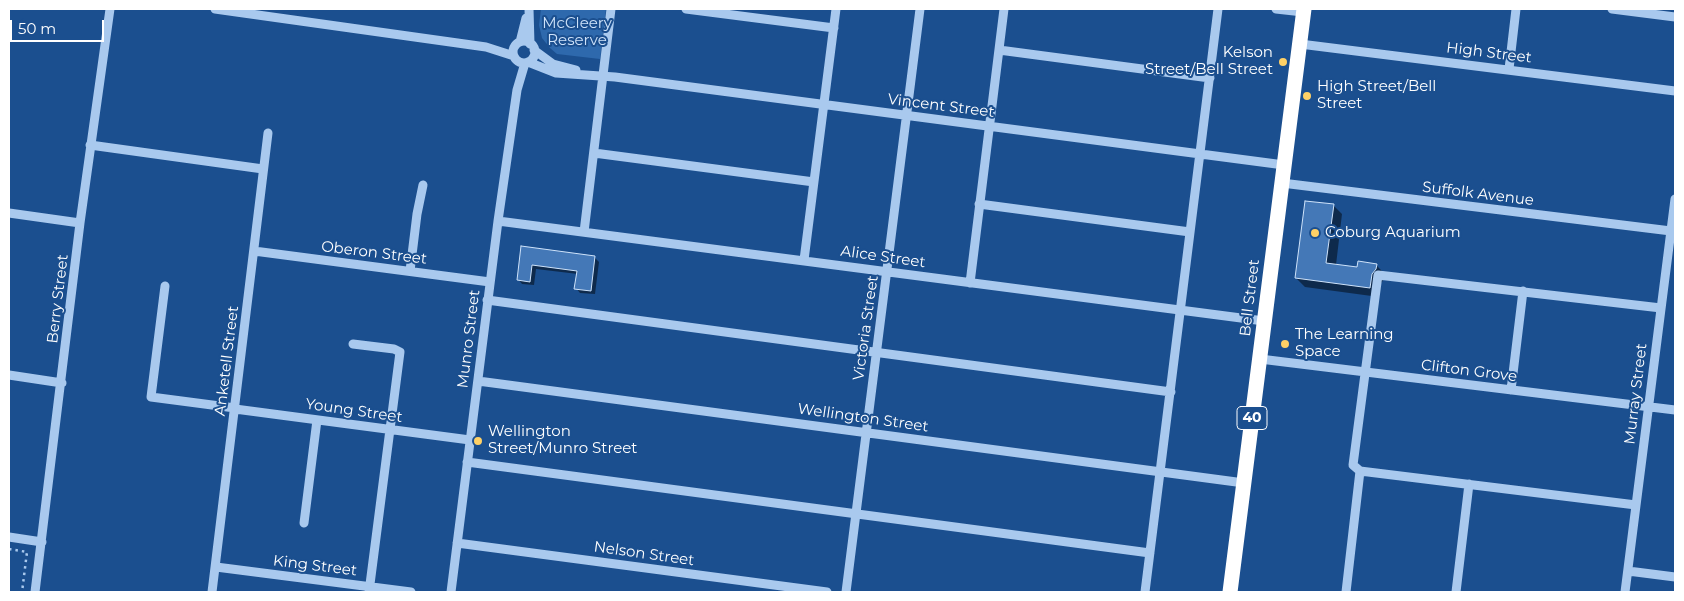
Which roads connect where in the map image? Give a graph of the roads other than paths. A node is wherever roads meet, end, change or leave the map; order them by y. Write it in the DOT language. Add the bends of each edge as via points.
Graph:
graph roads {
  1 [pos="110,9"];
  2 [pos="215,9"];
  3 [pos="529,9"];
  4 [pos="611,9"];
  5 [pos="686,9"];
  6 [pos="836,9"];
  7 [pos="920,9"];
  8 [pos="1004,9"];
  9 [pos="1218,9"];
  10 [pos="1276,9"];
  11 [pos="1516,9"];
  12 [pos="1612,9"];
  13 [pos="1304,10"];
  14 [pos="1675,17"];
  15 [pos="834,28"];
  16 [pos="518,43"];
  17 [pos="1300,44"];
  18 [pos="486,47"];
  19 [pos="532,47"];
  20 [pos="999,50"];
  21 [pos="515,58"];
  22 [pos="527,63"];
  23 [pos="1509,69"];
  24 [pos="598,75"];
  25 [pos="1210,78"];
  26 [pos="517,90"];
  27 [pos="1675,91"];
  28 [pos="824,105"];
  29 [pos="907,116"];
  30 [pos="990,126"];
  31 [pos="268,133"];
  32 [pos="90,145"];
  33 [pos="594,154"];
  34 [pos="1200,154"];
  35 [pos="1284,165"];
  36 [pos="263,169"];
  37 [pos="814,182"];
  38 [pos="1282,183"];
  39 [pos="423,185"];
  40 [pos="1675,199"];
  41 [pos="979,204"];
  42 [pos="9,213"];
  43 [pos="498,221"];
  44 [pos="80,223"];
  45 [pos="1671,231"];
  46 [pos="584,232"];
  47 [pos="1190,232"];
  48 [pos="254,251"];
  49 [pos="804,260"];
  50 [pos="1671,266"];
  51 [pos="410,271"];
  52 [pos="888,272"];
  53 [pos="490,282"];
  54 [pos="970,283"];
  55 [pos="165,286"];
  56 [pos="1523,291"];
  57 [pos="487,300"];
  58 [pos="1661,308"];
  59 [pos="1180,310"];
  60 [pos="1264,321"];
  61 [pos="353,344"];
  62 [pos="876,352"];
  63 [pos="1260,359"];
  64 [pos="1366,372"];
  65 [pos="9,375"];
  66 [pos="478,381"];
  67 [pos="62,383"];
  68 [pos="1511,390"];
  69 [pos="1170,392"];
  70 [pos="1649,407"];
  71 [pos="235,409"];
  72 [pos="1675,410"];
  73 [pos="317,420"];
  74 [pos="390,430"];
  75 [pos="866,432"];
  76 [pos="470,440"];
  77 [pos="467,462"];
  78 [pos="1360,471"];
  79 [pos="1160,472"];
  80 [pos="1244,483"];
  81 [pos="1469,484"];
  82 [pos="1636,505"];
  83 [pos="856,514"];
  84 [pos="304,523"];
  85 [pos="9,537"];
  86 [pos="42,542"];
  87 [pos="457,543"];
  88 [pos="1150,553"];
  89 [pos="216,567"];
  90 [pos="1628,571"];
  91 [pos="1675,577"];
  92 [pos="369,590"];
  93 [pos="35,592"];
  94 [pos="212,592"];
  95 [pos="411,592"];
  96 [pos="451,592"];
  97 [pos="827,592"];
  98 [pos="846,592"];
  99 [pos="1145,592"];
  100 [pos="1230,592"];
  101 [pos="1346,592"];
  102 [pos="1456,592"];
  103 [pos="1625,592"];
  1 -- 32 [label="street, Berry Street"];
  2 -- 18 [label="street"];
  3 -- 16 [label="street"];
  3 -- 19 [label="street"];
  4 -- 24 [label="street"];
  5 -- 15 [label="street"];
  6 -- 15 [label="street"];
  7 -- 29 [label="street, Victoria Street"];
  8 -- 20 [label="street"];
  9 -- 25 [label="street"];
  10 -- 13 [label="street"];
  11 -- 23 [label="street"];
  12 -- 14 [label="street"];
  13 -- 17 [label="highway, Bell Street / 40"];
  15 -- 28 [label="street"];
  16 -- 18 [label="street"];
  16 -- 19 [label="street" via="524,41"];
  16 -- 21 [label="street" via="513,50"];
  17 -- 23 [label="street, High Street"];
  17 -- 35 [label="highway, Bell Street / 40"];
  18 -- 21 [label="street"];
  19 -- 22 [label="street" via="533,58"];
  19 -- 24 [label="street, Vincent Street" via="552,64"];
  20 -- 25 [label="street"];
  20 -- 30 [label="street"];
  21 -- 22 [label="street"];
  21 -- 26 [label="street, Munro Street"];
  22 -- 24 [label="street, Vincent Street" via="556,73"];
  22 -- 26 [label="street, Munro Street"];
  23 -- 27 [label="street, High Street"];
  24 -- 28 [label="street, Vincent Street"];
  24 -- 33 [label="street"];
  25 -- 34 [label="street"];
  26 -- 43 [label="street, Munro Street"];
  28 -- 29 [label="street, Vincent Street"];
  28 -- 37 [label="street"];
  29 -- 30 [label="street, Vincent Street"];
  29 -- 52 [label="street, Victoria Street"];
  30 -- 34 [label="street, Vincent Street"];
  30 -- 41 [label="street"];
  31 -- 36 [label="street, Anketell Street"];
  32 -- 36 [label="street"];
  32 -- 44 [label="street, Berry Street"];
  33 -- 37 [label="street"];
  33 -- 46 [label="street"];
  34 -- 35 [label="street, Vincent Street"];
  34 -- 47 [label="street"];
  35 -- 38 [label="highway, Bell Street / 40"];
  36 -- 48 [label="street, Anketell Street"];
  37 -- 49 [label="street"];
  38 -- 45 [label="street, Suffolk Avenue"];
  38 -- 60 [label="highway, Bell Street / 40"];
  39 -- 51 [label="street"];
  40 -- 45 [label="street, Murray Street"];
  41 -- 47 [label="street"];
  41 -- 54 [label="street"];
  42 -- 44 [label="street"];
  43 -- 46 [label="street, Alice Street"];
  43 -- 53 [label="street, Munro Street"];
  44 -- 67 [label="street, Berry Street"];
  45 -- 50 [label="street, Murray Street"];
  46 -- 49 [label="street, Alice Street"];
  47 -- 59 [label="street"];
  48 -- 51 [label="street, Oberon Street"];
  48 -- 71 [label="street, Anketell Street"];
  49 -- 52 [label="street, Alice Street"];
  50 -- 58 [label="street, Murray Street"];
  51 -- 53 [label="street, Oberon Street"];
  52 -- 54 [label="street, Alice Street"];
  52 -- 62 [label="street, Victoria Street"];
  53 -- 57 [label="street, Munro Street"];
  54 -- 59 [label="street, Alice Street"];
  55 -- 71 [label="street, Young Street" via="150,397"];
  56 -- 58 [label="street"];
  56 -- 64 [label="street" via="1378,274"];
  56 -- 68 [label="street"];
  57 -- 62 [label="street"];
  57 -- 66 [label="street, Munro Street"];
  58 -- 70 [label="street, Murray Street"];
  59 -- 60 [label="street, Alice Street"];
  59 -- 69 [label="street"];
  60 -- 63 [label="highway, Bell Street / 40"];
  61 -- 74 [label="street" via="400,352"];
  62 -- 69 [label="street"];
  62 -- 75 [label="street, Victoria Street"];
  63 -- 64 [label="street, Clifton Grove"];
  63 -- 80 [label="highway, Bell Street / 40"];
  64 -- 68 [label="street, Clifton Grove"];
  64 -- 78 [label="street" via="1353,465"];
  65 -- 67 [label="street"];
  66 -- 75 [label="street, Wellington Street"];
  66 -- 76 [label="street, Munro Street"];
  67 -- 86 [label="street, Berry Street"];
  68 -- 70 [label="street, Clifton Grove"];
  69 -- 79 [label="street"];
  70 -- 72 [label="street, Clifton Grove"];
  70 -- 82 [label="street, Murray Street"];
  71 -- 73 [label="street, Young Street"];
  71 -- 89 [label="street, Anketell Street"];
  73 -- 74 [label="street, Young Street"];
  73 -- 84 [label="street"];
  74 -- 76 [label="street, Young Street"];
  74 -- 92 [label="street" via="376,508"];
  75 -- 79 [label="street, Wellington Street"];
  75 -- 83 [label="street, Victoria Street"];
  76 -- 77 [label="street, Munro Street"];
  77 -- 83 [label="street"];
  77 -- 87 [label="street, Munro Street"];
  78 -- 81 [label="street"];
  78 -- 101 [label="street"];
  79 -- 80 [label="street, Wellington Street"];
  79 -- 88 [label="street"];
  80 -- 100 [label="highway, Bell Street / 40"];
  81 -- 82 [label="street"];
  81 -- 102 [label="street"];
  82 -- 90 [label="street, Murray Street"];
  83 -- 88 [label="street"];
  83 -- 98 [label="street, Victoria Street"];
  85 -- 86 [label="street"];
  86 -- 93 [label="street, Berry Street"];
  87 -- 96 [label="street, Munro Street"];
  87 -- 97 [label="street, Nelson Street"];
  88 -- 99 [label="street"];
  89 -- 92 [label="street, King Street"];
  89 -- 94 [label="street, Anketell Street"];
  90 -- 91 [label="street"];
  90 -- 103 [label="street, Murray Street"];
  92 -- 95 [label="street, King Street"];
}
